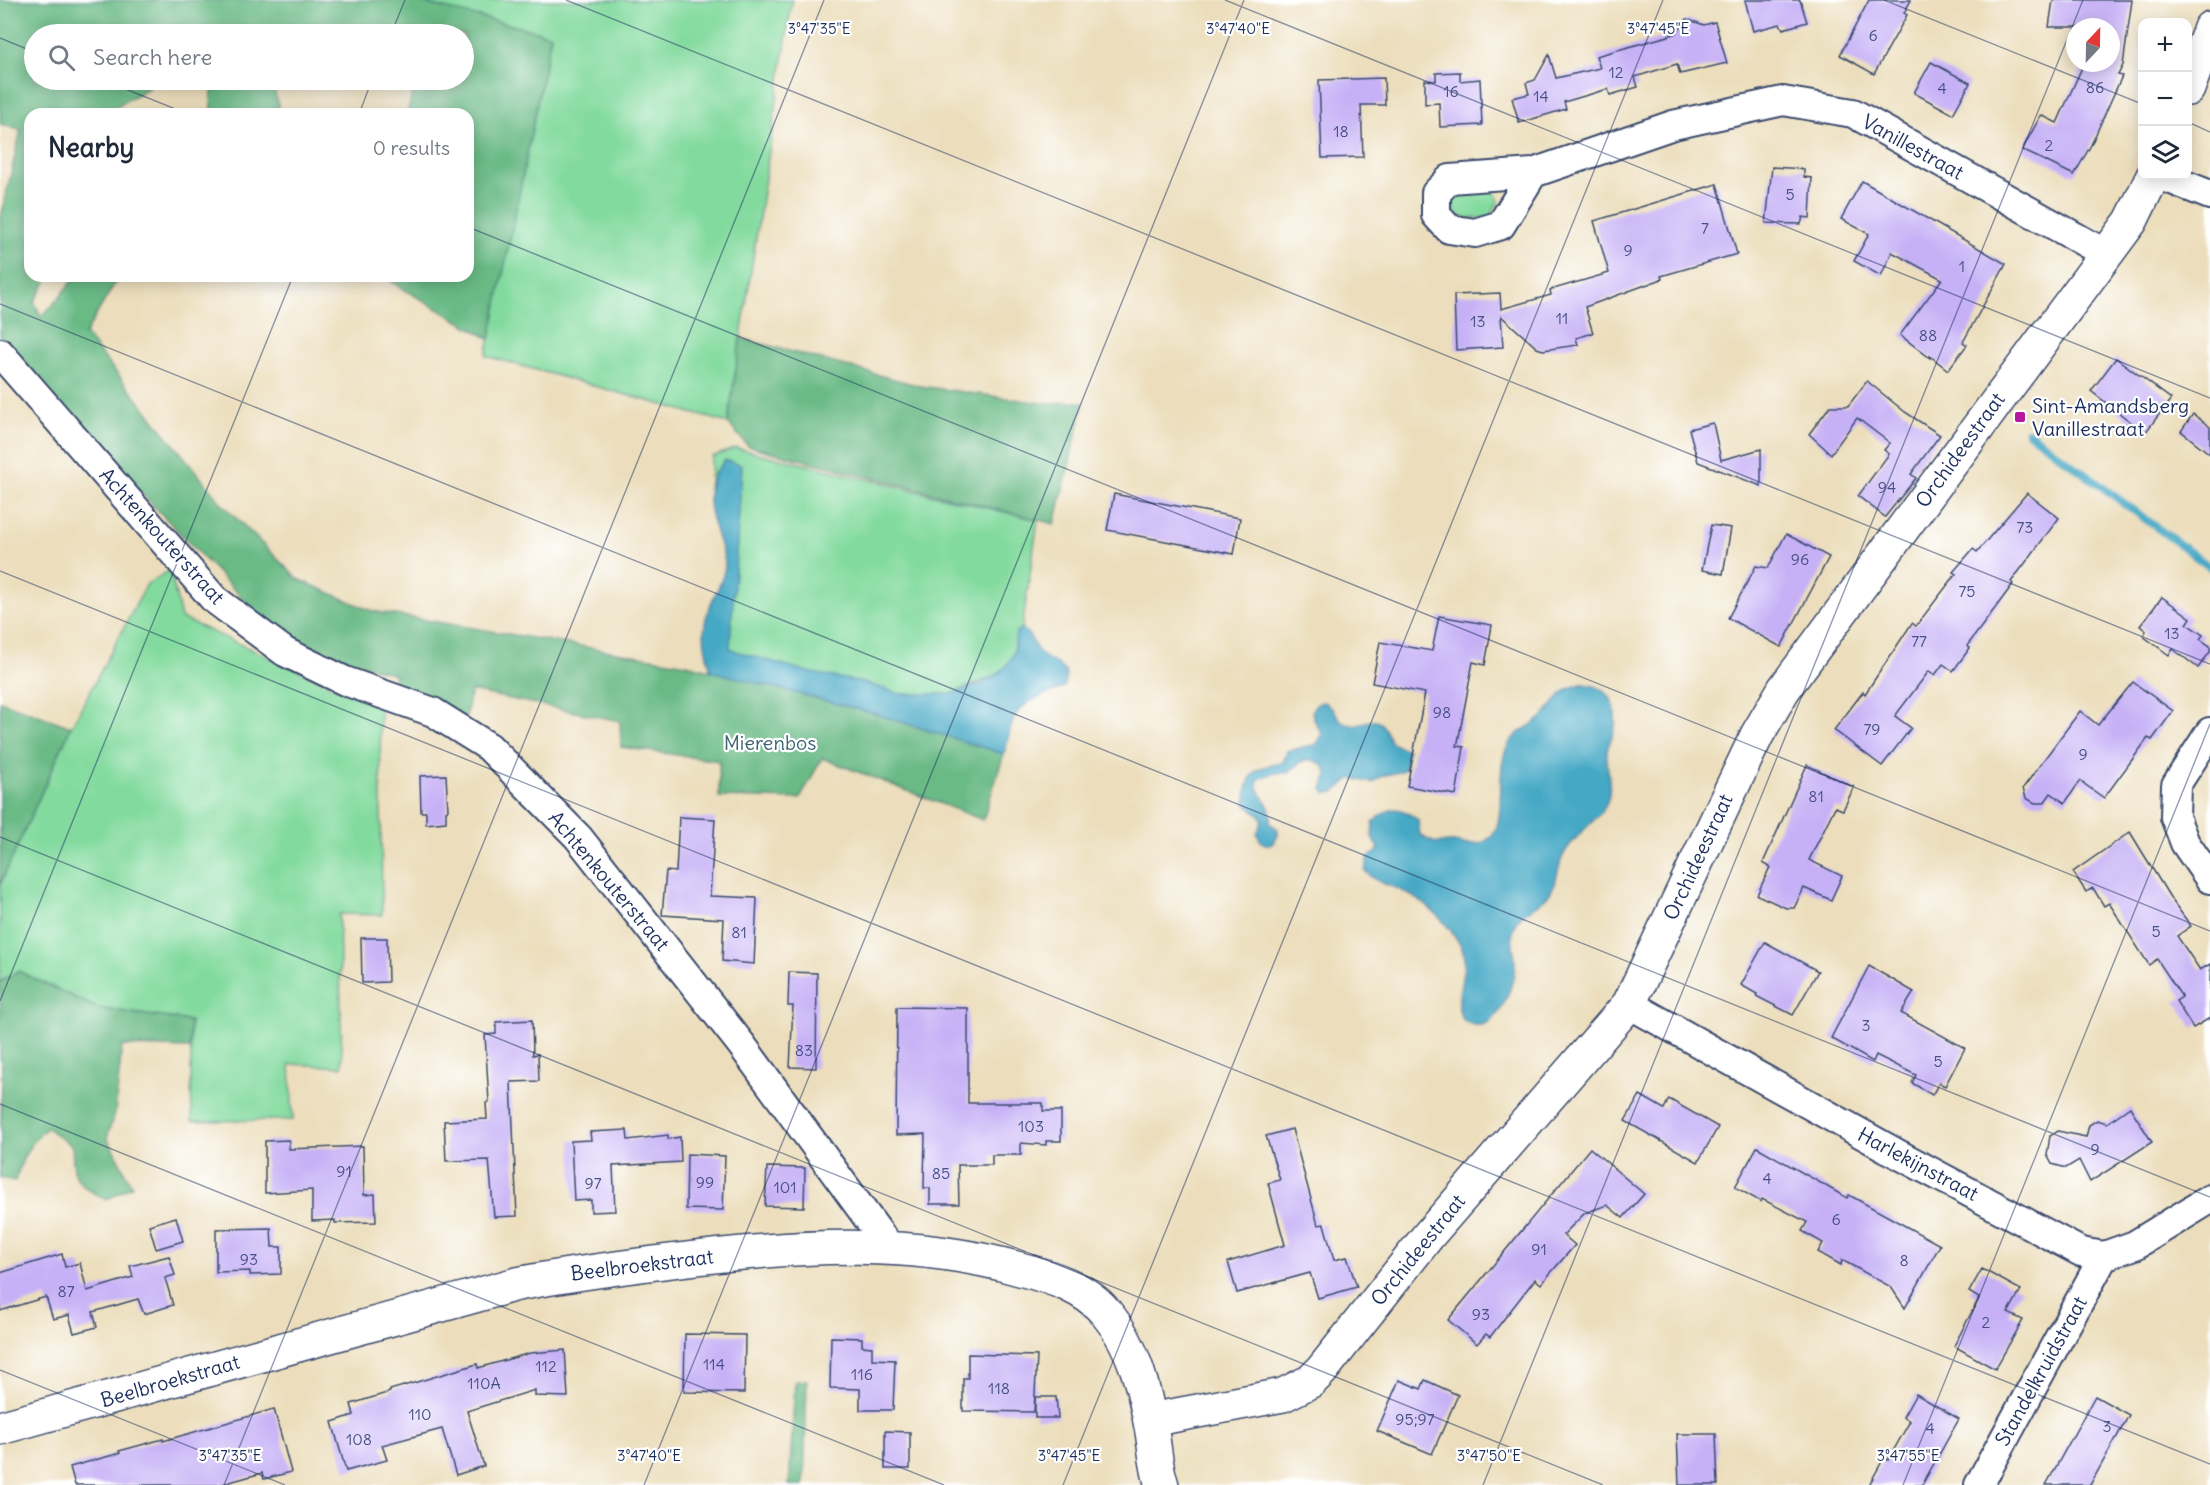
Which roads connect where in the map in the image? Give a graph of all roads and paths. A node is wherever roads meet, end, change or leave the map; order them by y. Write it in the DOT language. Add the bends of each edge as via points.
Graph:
graph roads {
  1 [pos="2210,28"];
  2 [pos="2192,76"];
  3 [pos="1533,173"];
  4 [pos="2151,180"];
  5 [pos="2172,180"];
  6 [pos="2210,195"];
  7 [pos="2106,254"];
  8 [pos="0,353"];
  9 [pos="2210,732"];
  10 [pos="2210,879"];
  11 [pos="1629,1004"];
  12 [pos="2210,1199"];
  13 [pos="889,1247"];
  14 [pos="2104,1256"];
  15 [pos="1150,1420"];
  16 [pos="0,1428"];
  17 [pos="1162,1485"];
  18 [pos="1978,1485"];
  1 -- 2 [label="street"];
  3 -- 7 [label="street, Vanillestraat" via="1673,125 1783,101 1853,113"];
  4 -- 7 [label="street, Orchideestraat" via="2131,221"];
  5 -- 6 [label="street"];
  7 -- 11 [label="street, Orchideestraat" via="1784,689 1756,735"];
  8 -- 13 [label="street, Achtenkouterstraat" via="214,599 285,652 345,681 433,712 489,747 570,829 741,1044"];
  9 -- 10 [label="street" via="2176,785 2175,817 2185,843"];
  11 -- 14 [label="street, Harlekijnstraat" via="2080,1252"];
  11 -- 15 [label="street, Orchideestraat" via="1428,1236 1311,1381 1266,1399"];
  12 -- 14 [label="street" via="2135,1245"];
  13 -- 15 [label="street, Beelbroekstraat" via="990,1260 1045,1276 1090,1297 1106,1312 1127,1347"];
  13 -- 16 [label="street, Beelbroekstraat" via="773,1249 588,1271 516,1284"];
  14 -- 18 [label="street, Standelkruidstraat"];
  15 -- 17 [label="street, Beelbroekstraat"];
}
